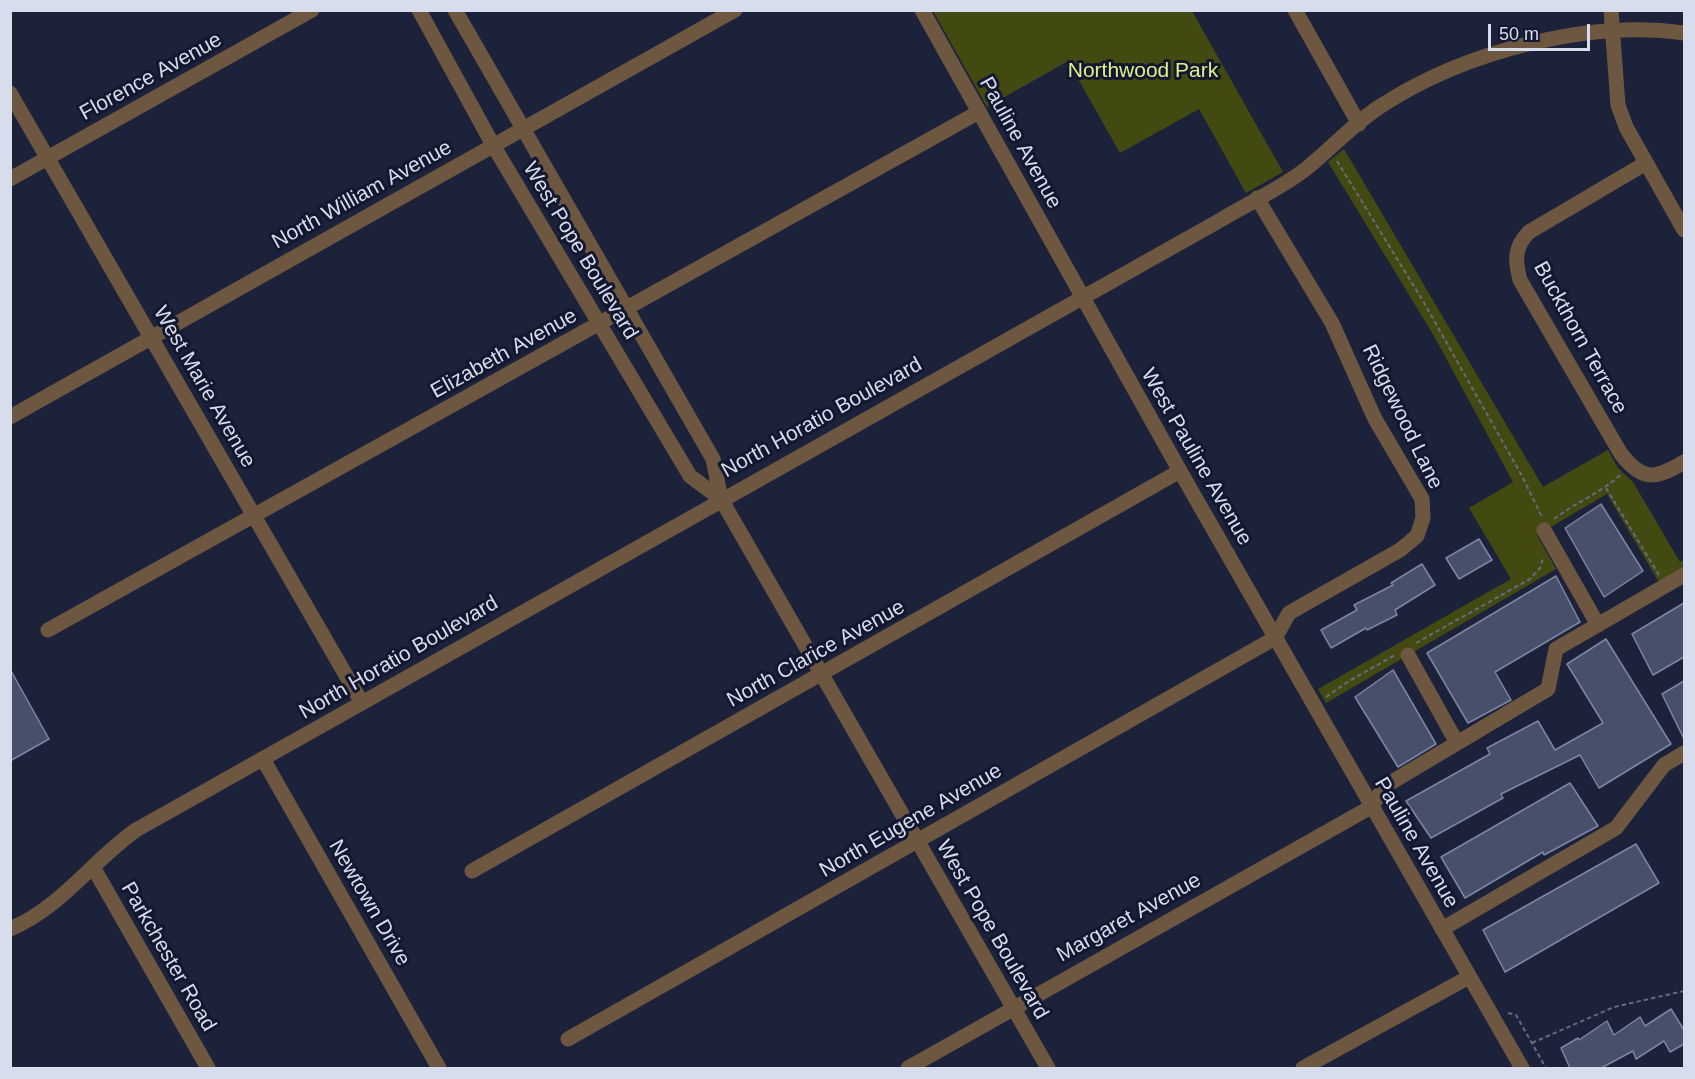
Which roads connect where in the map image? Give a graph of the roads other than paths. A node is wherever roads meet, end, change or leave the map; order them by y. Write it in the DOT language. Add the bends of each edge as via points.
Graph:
graph roads {
  1 [pos="312,10"];
  2 [pos="419,10"];
  3 [pos="456,10"];
  4 [pos="735,10"];
  5 [pos="922,10"];
  6 [pos="1295,10"];
  7 [pos="1611,10"];
  8 [pos="1612,31"];
  9 [pos="1684,33"];
  10 [pos="10,93"];
  11 [pos="979,112"];
  12 [pos="1359,124"];
  13 [pos="523,128"];
  14 [pos="493,145"];
  15 [pos="48,158"];
  16 [pos="1646,163"];
  17 [pos="10,179"];
  18 [pos="1257,198"];
  19 [pos="1684,230"];
  20 [pos="1081,296"];
  21 [pos="627,310"];
  22 [pos="599,326"];
  23 [pos="151,337"];
  24 [pos="10,417"];
  25 [pos="1684,462"];
  26 [pos="1180,471"];
  27 [pos="721,499"];
  28 [pos="254,516"];
  29 [pos="1544,529"];
  30 [pos="1684,575"];
  31 [pos="1598,625"];
  32 [pos="48,630"];
  33 [pos="1275,638"];
  34 [pos="1405,651"];
  35 [pos="822,675"];
  36 [pos="362,703"];
  37 [pos="1457,743"];
  38 [pos="1684,753"];
  39 [pos="263,759"];
  40 [pos="1371,807"];
  41 [pos="917,842"];
  42 [pos="93,867"];
  43 [pos="472,871"];
  44 [pos="10,929"];
  45 [pos="1442,929"];
  46 [pos="1469,977"];
  47 [pos="1012,1008"];
  48 [pos="568,1039"];
  49 [pos="202,1066"];
  50 [pos="439,1068"];
  51 [pos="908,1068"];
  52 [pos="1048,1068"];
  53 [pos="1303,1068"];
  54 [pos="1522,1068"];
  1 -- 15 [label="street, Florence Avenue"];
  2 -- 14 [label="street, West Pope Boulevard"];
  3 -- 13 [label="street, West Pope Boulevard"];
  4 -- 13 [label="street, North William Avenue"];
  5 -- 11 [label="street, Pauline Avenue"];
  6 -- 12 [label="street"];
  7 -- 8 [label="street"];
  8 -- 9 [label="street, North Horatio Boulevard"];
  8 -- 12 [label="street, North Horatio Boulevard" via="1528,45 1473,60 1383,104"];
  8 -- 16 [label="street" via="1618,105"];
  10 -- 15 [label="street, West Marie Avenue"];
  11 -- 20 [label="street, Pauline Avenue"];
  11 -- 21 [label="street, Elizabeth Avenue"];
  12 -- 18 [label="street, North Horatio Boulevard" via="1305,169"];
  13 -- 14 [label="street, North William Avenue"];
  13 -- 21 [label="street, West Pope Boulevard"];
  14 -- 22 [label="street, West Pope Boulevard"];
  14 -- 23 [label="street, North William Avenue"];
  15 -- 17 [label="street, Florence Avenue"];
  15 -- 23 [label="street, West Marie Avenue"];
  16 -- 19 [label="street"];
  16 -- 25 [label="street, Buckthorn Terrace" via="1529,232 1520,241 1516,259 1520,280 1634,471 1648,475 1666,472"];
  18 -- 20 [label="street, North Horatio Boulevard"];
  18 -- 33 [label="street, Ridgewood Lane" via="1332,323 1375,420 1422,499 1423,518 1417,536 1400,550 1289,613"];
  20 -- 26 [label="street, West Pauline Avenue"];
  20 -- 27 [label="street, North Horatio Boulevard"];
  21 -- 22 [label="street, Elizabeth Avenue"];
  21 -- 27 [label="street, West Pope Boulevard" via="713,459"];
  22 -- 27 [label="street, West Pope Boulevard" via="690,476"];
  22 -- 28 [label="street, Elizabeth Avenue"];
  23 -- 24 [label="street, North William Avenue"];
  23 -- 28 [label="street, West Marie Avenue"];
  26 -- 33 [label="street, West Pauline Avenue"];
  26 -- 35 [label="street, North Clarice Avenue"];
  27 -- 35 [label="street, West Pope Boulevard"];
  27 -- 36 [label="street, North Horatio Boulevard"];
  28 -- 32 [label="street, Elizabeth Avenue"];
  28 -- 36 [label="street, West Marie Avenue"];
  29 -- 31 [label="street"];
  30 -- 31 [label="street"];
  31 -- 37 [label="street" via="1556,649 1548,689"];
  33 -- 40 [label="street, Pauline Avenue"];
  33 -- 41 [label="street, North Eugene Avenue"];
  34 -- 37 [label="street"];
  35 -- 41 [label="street, West Pope Boulevard"];
  35 -- 43 [label="street, North Clarice Avenue"];
  36 -- 39 [label="street, North Horatio Boulevard"];
  37 -- 40 [label="street" via="1385,786"];
  38 -- 45 [label="street" via="1664,765 1616,828"];
  39 -- 42 [label="street, North Horatio Boulevard" via="136,830"];
  39 -- 50 [label="street, Newtown Drive"];
  40 -- 45 [label="street, Pauline Avenue"];
  40 -- 47 [label="street, Margaret Avenue"];
  41 -- 47 [label="street, West Pope Boulevard"];
  41 -- 48 [label="street, North Eugene Avenue"];
  42 -- 44 [label="street, North Horatio Boulevard" via="53,905"];
  42 -- 49 [label="street, Parkchester Road"];
  45 -- 46 [label="street, Pauline Avenue"];
  46 -- 53 [label="street"];
  46 -- 54 [label="street, Pauline Avenue"];
  47 -- 51 [label="street, Margaret Avenue"];
  47 -- 52 [label="street, West Pope Boulevard"];
}
